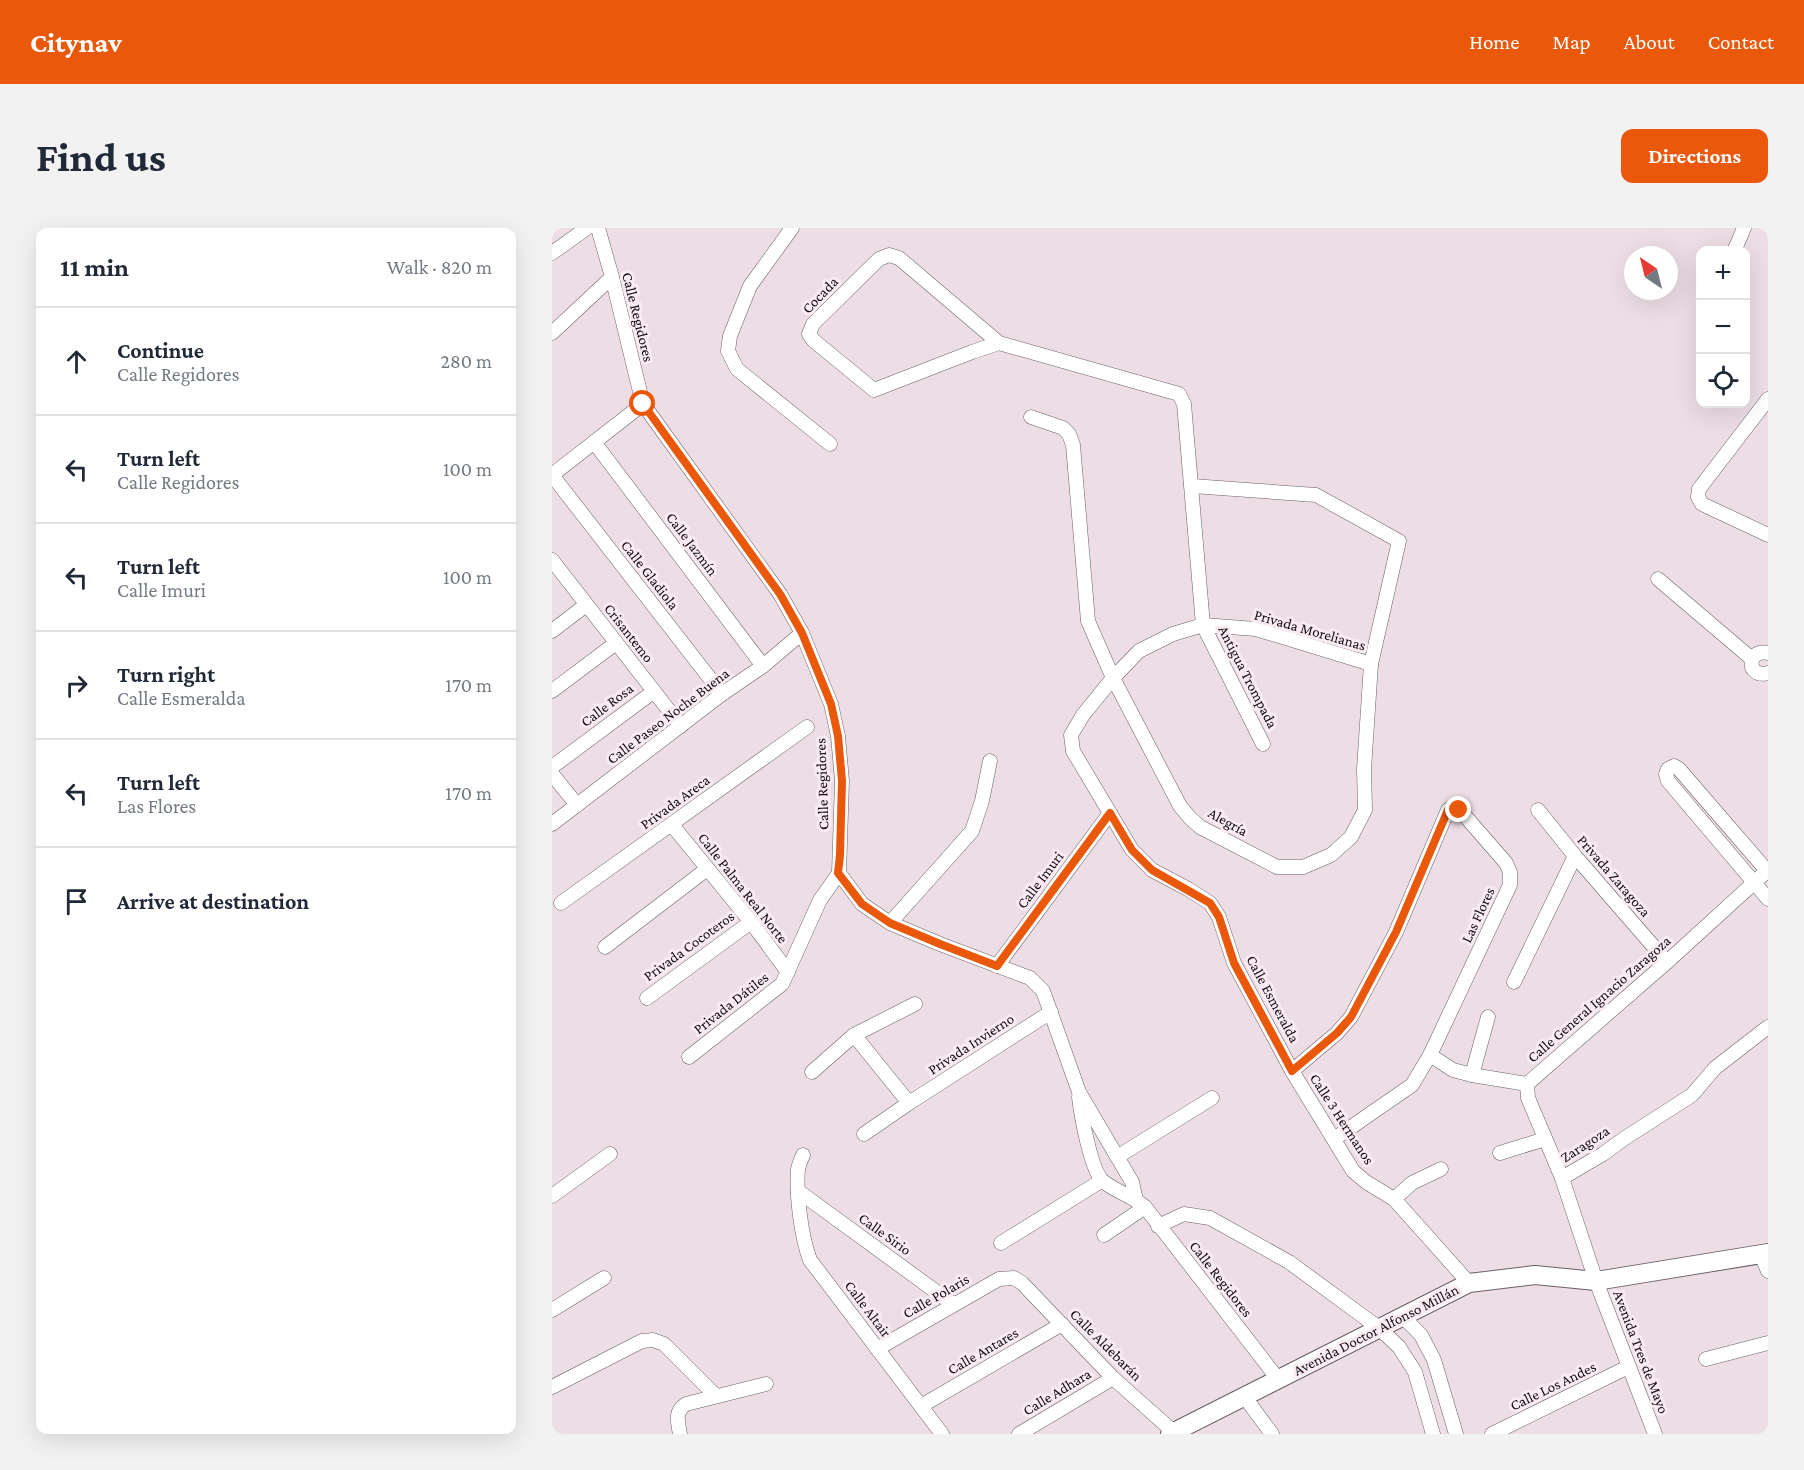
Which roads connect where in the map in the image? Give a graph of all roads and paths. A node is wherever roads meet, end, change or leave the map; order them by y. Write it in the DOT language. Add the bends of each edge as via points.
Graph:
graph roads {
  1 [pos="587,228"];
  2 [pos="598,228"];
  3 [pos="792,228"];
  4 [pos="1744,228"];
  5 [pos="1737,246"];
  6 [pos="552,253"];
  7 [pos="612,277"];
  8 [pos="552,333"];
  9 [pos="999,343"];
  10 [pos="1768,399"];
  11 [pos="643,404"];
  12 [pos="1031,417"];
  13 [pos="594,442"];
  14 [pos="830,444"];
  15 [pos="552,475"];
  16 [pos="1192,486"];
  17 [pos="1768,535"];
  18 [pos="553,562"];
  19 [pos="1658,579"];
  20 [pos="586,605"];
  21 [pos="1203,625"];
  22 [pos="552,631"];
  23 [pos="802,633"];
  24 [pos="616,643"];
  25 [pos="1768,653"];
  26 [pos="1752,659"];
  27 [pos="1371,664"];
  28 [pos="763,666"];
  29 [pos="1768,673"];
  30 [pos="1113,678"];
  31 [pos="552,691"];
  32 [pos="653,692"];
  33 [pos="722,694"];
  34 [pos="681,726"];
  35 [pos="807,727"];
  36 [pos="1263,744"];
  37 [pos="990,761"];
  38 [pos="552,767"];
  39 [pos="552,774"];
  40 [pos="577,805"];
  41 [pos="1538,810"];
  42 [pos="1110,813"];
  43 [pos="552,824"];
  44 [pos="672,825"];
  45 [pos="1575,856"];
  46 [pos="707,869"];
  47 [pos="1768,871"];
  48 [pos="838,873"];
  49 [pos="1754,882"];
  50 [pos="1768,899"];
  51 [pos="561,903"];
  52 [pos="751,922"];
  53 [pos="890,923"];
  54 [pos="605,947"];
  55 [pos="1667,962"];
  56 [pos="997,966"];
  57 [pos="788,972"];
  58 [pos="1514,982"];
  59 [pos="647,998"];
  60 [pos="915,1004"];
  61 [pos="1051,1012"];
  62 [pos="1488,1017"];
  63 [pos="1768,1027"];
  64 [pos="854,1035"];
  65 [pos="1430,1055"];
  66 [pos="689,1057"];
  67 [pos="812,1071"];
  68 [pos="1292,1071"];
  69 [pos="1472,1076"];
  70 [pos="1527,1084"];
  71 [pos="1079,1092"];
  72 [pos="1212,1098"];
  73 [pos="909,1103"];
  74 [pos="864,1134"];
  75 [pos="1334,1139"];
  76 [pos="1545,1139"];
  77 [pos="1500,1153"];
  78 [pos="610,1154"];
  79 [pos="803,1155"];
  80 [pos="1117,1156"];
  81 [pos="1441,1169"];
  82 [pos="1562,1178"];
  83 [pos="1101,1181"];
  84 [pos="798,1191"];
  85 [pos="552,1196"];
  86 [pos="1394,1199"];
  87 [pos="1141,1203"];
  88 [pos="1158,1226"];
  89 [pos="1104,1235"];
  90 [pos="1001,1244"];
  91 [pos="1766,1259"];
  92 [pos="604,1278"];
  93 [pos="1014,1278"];
  94 [pos="1596,1281"];
  95 [pos="1469,1283"];
  96 [pos="953,1304"];
  97 [pos="552,1310"];
  98 [pos="1403,1317"];
  99 [pos="1062,1324"];
  100 [pos="1379,1328"];
  101 [pos="1768,1343"];
  102 [pos="877,1349"];
  103 [pos="1706,1359"];
  104 [pos="1628,1367"];
  105 [pos="1113,1378"];
  106 [pos="1278,1379"];
  107 [pos="766,1384"];
  108 [pos="552,1387"];
  109 [pos="716,1396"];
  110 [pos="1244,1396"];
  111 [pos="921,1406"];
  112 [pos="1174,1433"];
  113 [pos="680,1434"];
  114 [pos="942,1434"];
  115 [pos="1019,1434"];
  116 [pos="1272,1434"];
  117 [pos="1433,1434"];
  118 [pos="1456,1434"];
  119 [pos="1492,1434"];
  120 [pos="1655,1434"];
  1 -- 6 [label="street"];
  2 -- 7 [label="street, Calle Regidores"];
  3 -- 14 [label="street" via="750,286 728,351 737,369"];
  4 -- 5 [label="street"];
  7 -- 8 [label="street"];
  7 -- 11 [label="street, Calle Regidores"];
  9 -- 9 [label="street, Cocada" via="899,258 889,255 879,259 813,324 809,334 874,390"];
  9 -- 16 [label="street, Cocada" via="1179,394 1184,404"];
  10 -- 17 [label="street" via="1699,489 1698,497 1702,504"];
  11 -- 13 [label="street"];
  11 -- 23 [label="street, Calle Regidores" via="780,594"];
  12 -- 30 [label="street, Alegría" via="1063,428 1073,445 1088,621"];
  13 -- 15 [label="street"];
  13 -- 28 [label="street, Calle Jazmín"];
  15 -- 33 [label="street, Calle Gladiola"];
  16 -- 21 [label="street, Cocada"];
  16 -- 27 [label="street, Alegría" via="1316,495 1400,541"];
  18 -- 20 [label="street, Crisantemo"];
  19 -- 26 [label="street"];
  20 -- 22 [label="street"];
  20 -- 24 [label="street, Crisantemo"];
  21 -- 27 [label="street, Privada Morelianas" via="1256,629"];
  21 -- 30 [label="street, Calle Esmeralda" via="1139,651"];
  21 -- 36 [label="street, Antigua Trompada"];
  23 -- 28 [label="street, Calle Paseo Noche Buena"];
  23 -- 48 [label="street, Calle Regidores" via="831,704 838,736 842,781"];
  24 -- 31 [label="street"];
  24 -- 32 [label="street, Crisantemo"];
  25 -- 26 [label="street" via="1756,654"];
  26 -- 29 [label="street" via="1754,671"];
  27 -- 30 [label="street, Alegría" via="1365,810 1351,837 1331,855 1303,867 1277,867 1190,818"];
  28 -- 33 [label="street, Calle Paseo Noche Buena"];
  30 -- 42 [label="street, Calle Esmeralda" via="1071,735 1073,751"];
  32 -- 34 [label="street, Crisantemo"];
  32 -- 38 [label="street, Calle Rosa"];
  33 -- 34 [label="street, Calle Paseo Noche Buena"];
  34 -- 40 [label="street, Calle Paseo Noche Buena"];
  35 -- 44 [label="street, Privada Areca"];
  37 -- 53 [label="street" via="972,831"];
  39 -- 40 [label="street"];
  40 -- 43 [label="street, Calle Paseo Noche Buena"];
  41 -- 45 [label="street, Privada Zaragoza"];
  42 -- 56 [label="street, Calle Imuri"];
  42 -- 68 [label="street, Calle Esmeralda" via="1132,850 1152,870 1210,903 1219,917 1234,963"];
  44 -- 46 [label="street, Calle Palma Real Norte"];
  44 -- 51 [label="street, Privada Areca"];
  45 -- 55 [label="street, Privada Zaragoza"];
  45 -- 58 [label="street"];
  46 -- 52 [label="street, Calle Palma Real Norte"];
  46 -- 54 [label="street"];
  47 -- 49 [label="street, Calle General Ignacio Zaragoza"];
  47 -- 49 [label="street" via="1679,769 1668,769 1668,781"];
  48 -- 53 [label="street, Calle Regidores" via="862,904"];
  48 -- 57 [label="street, Privada Dátiles" via="820,900"];
  49 -- 50 [label="street"];
  49 -- 55 [label="street, Calle General Ignacio Zaragoza"];
  52 -- 57 [label="street, Calle Palma Real Norte"];
  52 -- 59 [label="street, Privada Cocoteros"];
  53 -- 56 [label="street, Calle Regidores"];
  55 -- 70 [label="street, Calle General Ignacio Zaragoza"];
  56 -- 61 [label="street, Calle Regidores" via="1030,978 1043,991"];
  57 -- 66 [label="street, Privada Dátiles" via="782,984"];
  60 -- 64 [label="street"];
  61 -- 71 [label="street, Calle Regidores"];
  61 -- 73 [label="street, Privada Invierno"];
  62 -- 69 [label="street"];
  63 -- 82 [label="street, Zaragoza" via="1714,1068 1692,1095"];
  64 -- 67 [label="street"];
  64 -- 73 [label="street"];
  65 -- 68 [label="street, Las Flores" via="1510,885 1506,863 1454,807 1448,810 1396,932 1351,1017"];
  65 -- 69 [label="street" via="1453,1070"];
  65 -- 75 [label="street, Las Flores" via="1412,1085"];
  68 -- 75 [label="street, Calle 3 Hermanos"];
  69 -- 70 [label="street"];
  70 -- 76 [label="street, Calle General Ignacio Zaragoza" via="1528,1098"];
  71 -- 80 [label="street, Calle Regidores"];
  71 -- 83 [label="street, Calle Regidores" via="1087,1142"];
  72 -- 80 [label="street"];
  73 -- 74 [label="street, Privada Invierno"];
  75 -- 86 [label="street, Calle 3 Hermanos" via="1353,1170"];
  76 -- 77 [label="street"];
  76 -- 82 [label="street, Calle General Ignacio Zaragoza"];
  78 -- 85 [label="street"];
  79 -- 84 [label="street, Calle Altair" via="798,1166"];
  80 -- 87 [label="street, Calle Regidores"];
  81 -- 86 [label="street" via="1412,1183"];
  82 -- 94 [label="street, Calle General Ignacio Zaragoza"];
  83 -- 87 [label="street, Calle Regidores"];
  83 -- 90 [label="street"];
  84 -- 96 [label="street, Calle Sirio"];
  84 -- 102 [label="street, Calle Altair" via="804,1245 810,1260"];
  86 -- 95 [label="street, Calle 3 Hermanos"];
  87 -- 88 [label="street, Calle Regidores"];
  87 -- 89 [label="street"];
  88 -- 100 [label="street" via="1184,1214 1210,1218 1289,1262"];
  88 -- 106 [label="street, Calle Regidores"];
  91 -- 94 [label="main road, Avenida Doctor Alfonso Millán"];
  92 -- 97 [label="street"];
  93 -- 96 [label="street, Calle Polaris" via="999,1279"];
  93 -- 99 [label="street, Calle Aldebarán"];
  94 -- 95 [label="main road, Avenida Doctor Alfonso Millán" via="1535,1275"];
  94 -- 104 [label="street, Avenida Tres de Mayo"];
  95 -- 98 [label="main road, Avenida Doctor Alfonso Millán"];
  96 -- 102 [label="street, Calle Polaris"];
  98 -- 100 [label="main road, Avenida Doctor Alfonso Millán"];
  98 -- 118 [label="street" via="1421,1335 1434,1360"];
  99 -- 105 [label="street, Calle Aldebarán"];
  99 -- 111 [label="street, Calle Antares"];
  100 -- 106 [label="main road, Avenida Doctor Alfonso Millán"];
  100 -- 117 [label="street" via="1399,1347 1415,1372"];
  101 -- 103 [label="street"];
  102 -- 111 [label="street, Calle Altair"];
  104 -- 119 [label="street, Calle Los Andes"];
  104 -- 120 [label="street, Avenida Tres de Mayo"];
  105 -- 112 [label="street, Calle Aldebarán"];
  105 -- 115 [label="street, Calle Adhara"];
  106 -- 110 [label="main road, Avenida Doctor Alfonso Millán"];
  107 -- 109 [label="street"];
  108 -- 109 [label="street" via="642,1341 653,1340 664,1344"];
  109 -- 113 [label="street" via="680,1408"];
  110 -- 112 [label="main road, Avenida Doctor Alfonso Millán"];
  110 -- 116 [label="street"];
  111 -- 114 [label="street, Calle Altair"];
}
